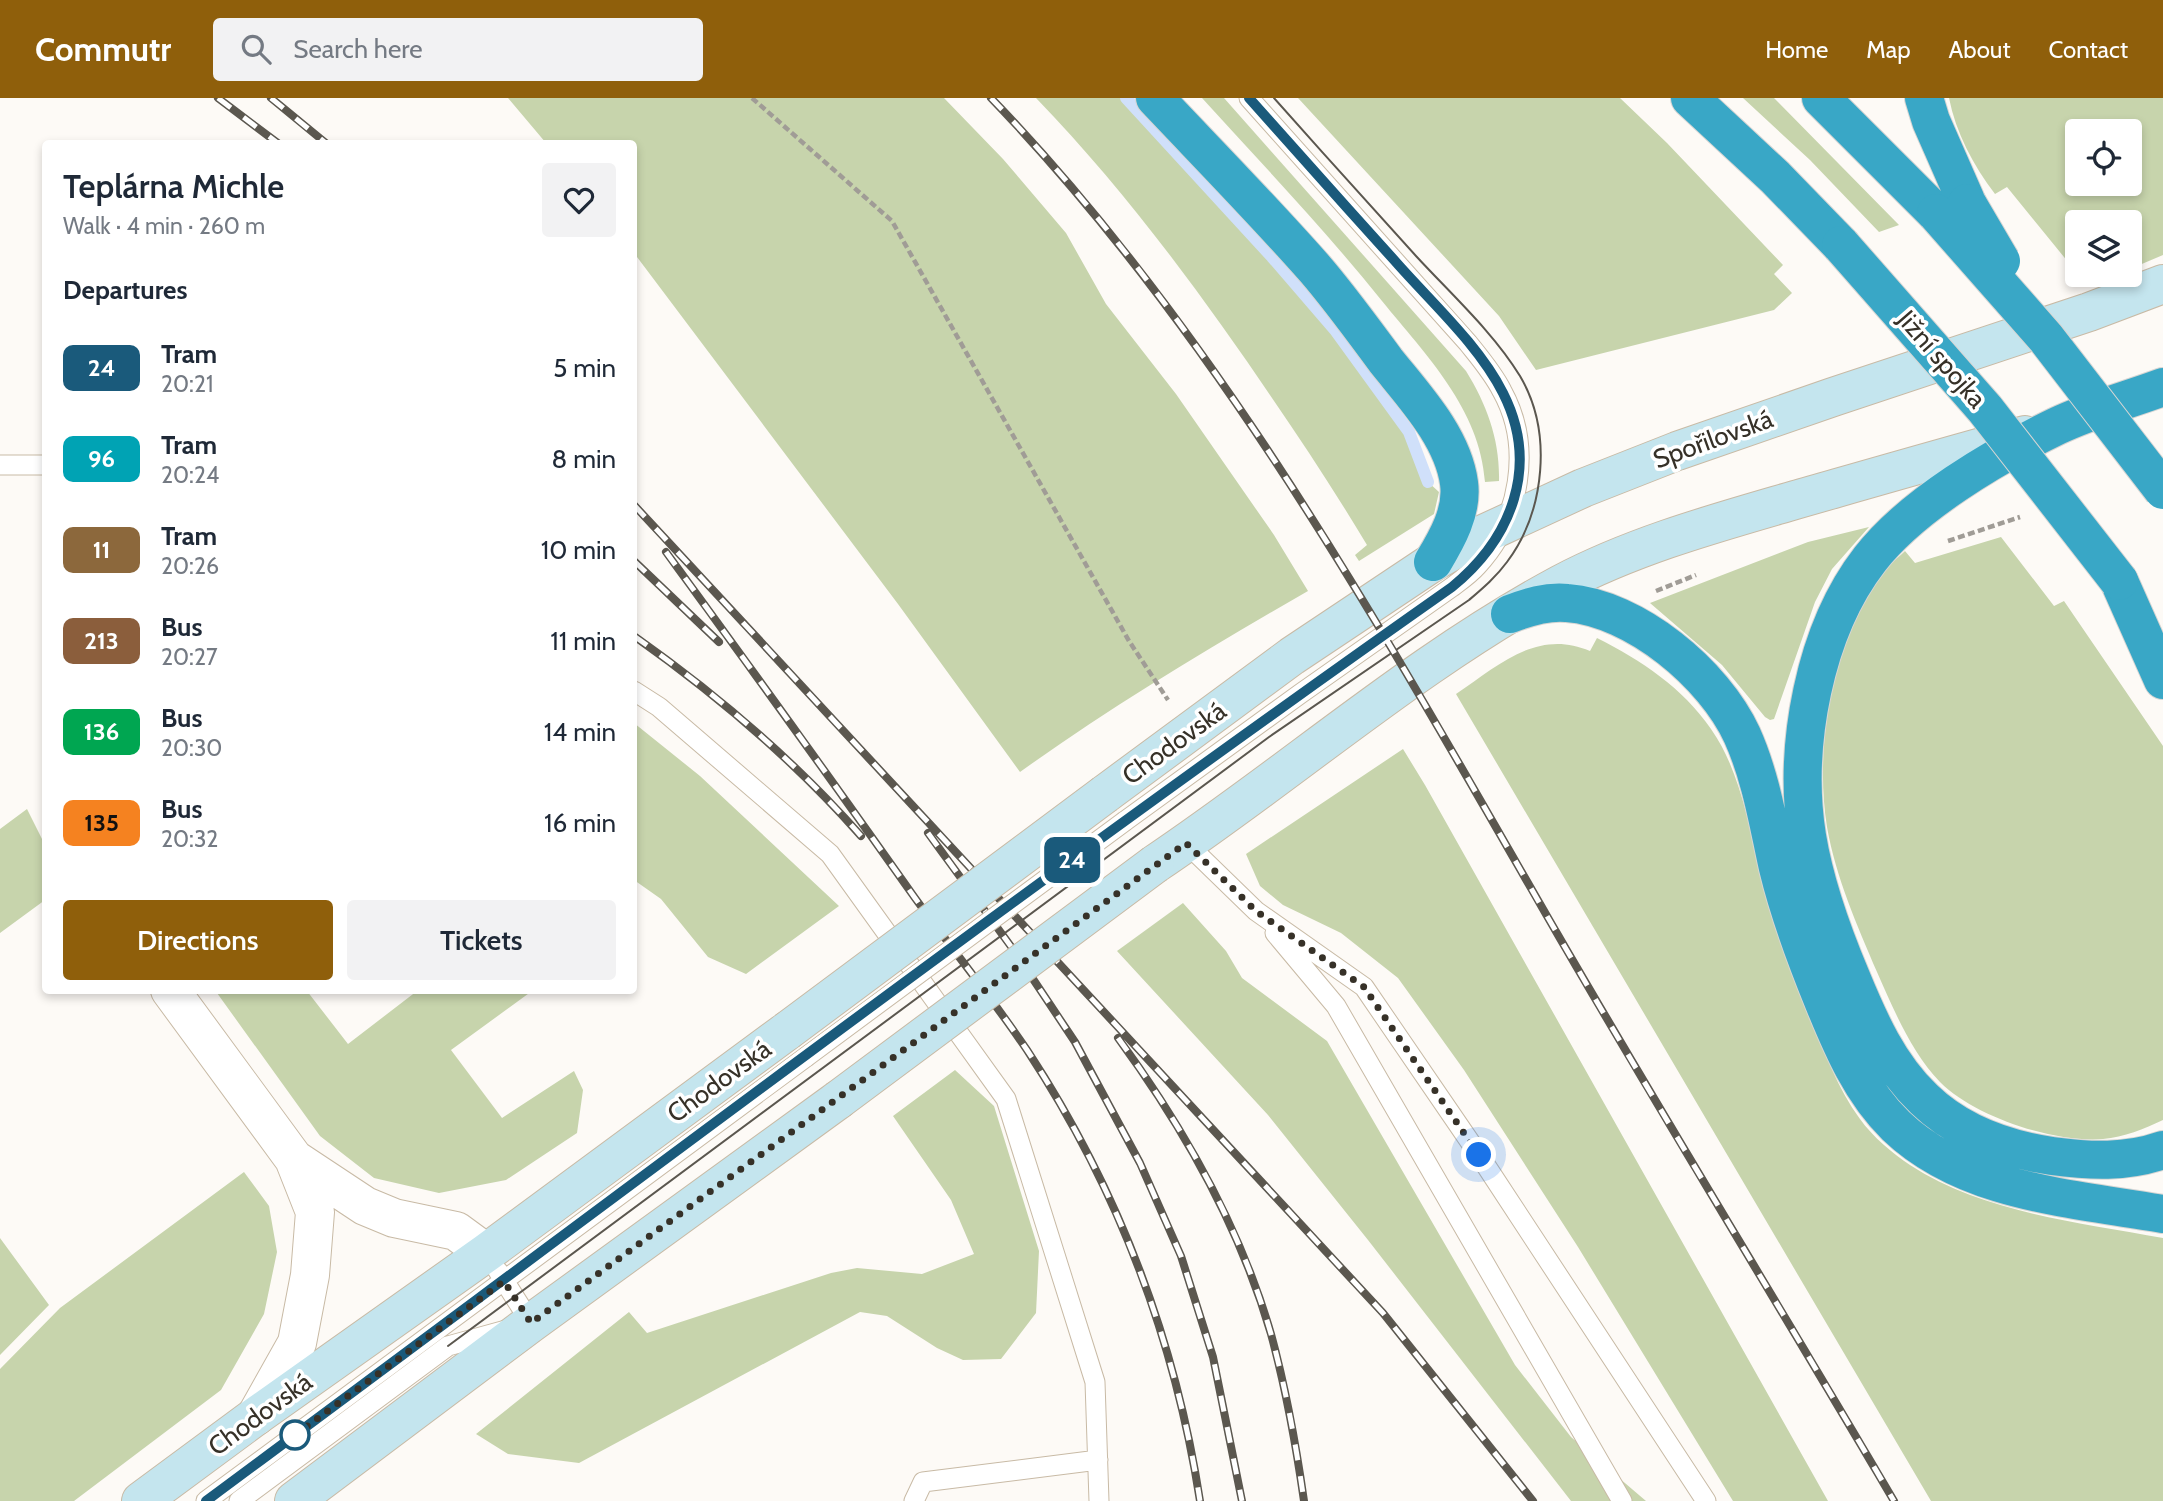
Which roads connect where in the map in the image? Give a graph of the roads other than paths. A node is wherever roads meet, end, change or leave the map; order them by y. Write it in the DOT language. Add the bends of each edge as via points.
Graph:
graph roads {
  1 [pos="1155,98"];
  2 [pos="1249,98"];
  3 [pos="1690,98"];
  4 [pos="1821,98"];
  5 [pos="1924,98"];
  6 [pos="1951,208"];
  7 [pos="2163,284"];
  8 [pos="2163,387"];
  9 [pos="2059,425"];
  10 [pos="0,464"];
  11 [pos="42,465"];
  12 [pos="2163,490"];
  13 [pos="1506,524"];
  14 [pos="1433,562"];
  15 [pos="2119,582"];
  16 [pos="1510,614"];
  17 [pos="2163,646"];
  18 [pos="1292,656"];
  19 [pos="2163,680"];
  20 [pos="637,693"];
  21 [pos="1115,808"];
  22 [pos="1171,854"];
  23 [pos="1256,911"];
  24 [pos="173,994"];
  25 [pos="2163,1150"];
  26 [pos="294,1159"];
  27 [pos="2163,1214"];
  28 [pos="495,1267"];
  29 [pos="531,1323"];
  30 [pos="256,1416"];
  31 [pos="1098,1460"];
  32 [pos="141,1501"];
  33 [pos="206,1501"];
  34 [pos="239,1501"];
  35 [pos="295,1501"];
  36 [pos="914,1501"];
  37 [pos="1099,1501"];
  38 [pos="1622,1501"];
  39 [pos="1706,1501"];
  1 -- 14 [label="highway" via="1316,270 1440,435 1454,461 1459,504"];
  2 -- 13 [label="lane" via="1468,343 1498,384 1514,420 1518,447 1517,487"];
  3 -- 15 [label="highway, Jižní spojka, bridge" via="1841,245 1985,409"];
  4 -- 6 [label="highway"];
  5 -- 6 [label="highway"];
  6 -- 12 [label="highway, bridge"];
  7 -- 13 [label="main road, Spořilovská" via="1677,451"];
  8 -- 9 [label="highway"];
  9 -- 16 [label="main road" via="1691,530 1563,583"];
  9 -- 25 [label="highway" via="2007,452 1909,519 1852,585 1828,633 1811,701 1802,784 1807,836 1832,932 1866,1013 1885,1050 1924,1099 1985,1139 2036,1153 2103,1161"];
  10 -- 11 [label="lane"];
  13 -- 14 [label="main road, Spořilovská"];
  13 -- 21 [label="lane" via="1476,568 1452,587 1300,694"];
  14 -- 18 [label="main road, Spořilovská"];
  15 -- 17 [label="highway, Jižní spojka"];
  15 -- 19 [label="highway"];
  16 -- 22 [label="main road" via="1344,725"];
  16 -- 27 [label="highway" via="1527,607 1565,603 1608,612 1674,652 1729,712 1759,780 1782,883 1809,968 1851,1065 1894,1125 1931,1154 1978,1176 2032,1191"];
  18 -- 21 [label="main road, Chodovská"];
  20 -- 31 [label="lane" via="830,854 1006,1098 1095,1382"];
  21 -- 28 [label="main road, Chodovská, bridge"];
  22 -- 23 [label="lane"];
  22 -- 29 [label="main road, bridge"];
  23 -- 38 [label="lane" via="1336,1006"];
  23 -- 39 [label="lane" via="1364,987"];
  24 -- 26 [label="street"];
  26 -- 28 [label="street" via="365,1206 394,1218 456,1231"];
  26 -- 30 [label="street" via="315,1212 310,1275 297,1343"];
  28 -- 29 [label="lane"];
  28 -- 30 [label="main road, Chodovská"];
  28 -- 33 [label="lane"];
  29 -- 34 [label="lane" via="448,1346"];
  29 -- 35 [label="main road"];
  30 -- 32 [label="main road, Chodovská"];
  31 -- 36 [label="lane" via="923,1482"];
  31 -- 37 [label="lane"];
}
